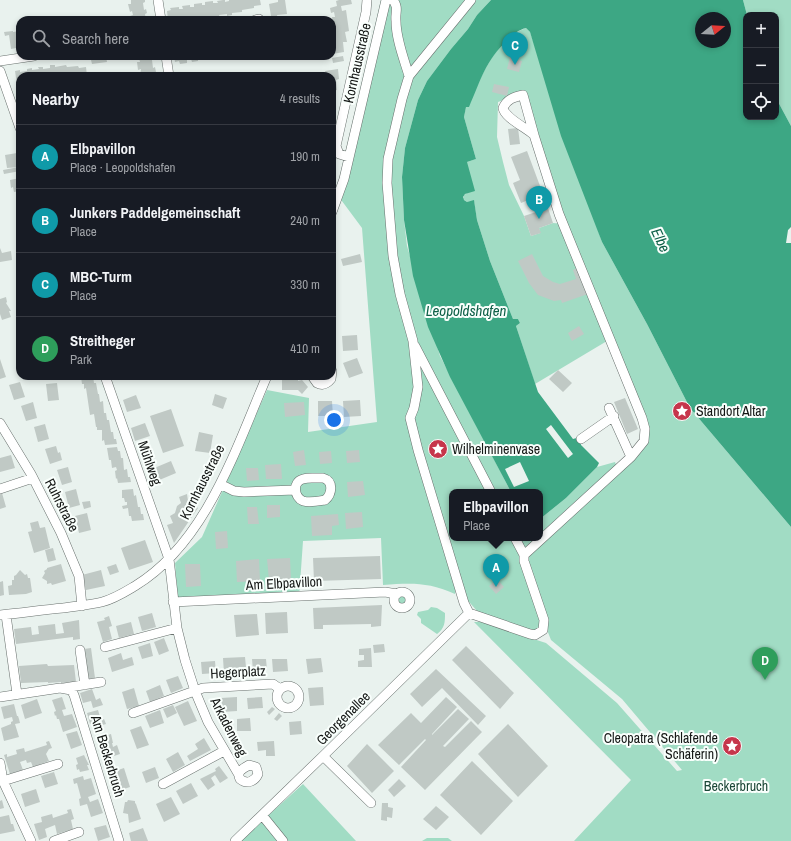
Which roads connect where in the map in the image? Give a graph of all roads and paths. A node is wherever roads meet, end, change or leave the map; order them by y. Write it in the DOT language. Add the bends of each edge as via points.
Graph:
graph roads {
  1 [pos="158,0"];
  2 [pos="367,0"];
  3 [pos="386,0"];
  4 [pos="393,0"];
  5 [pos="470,0"];
  6 [pos="160,16"];
  7 [pos="16,59"];
  8 [pos="167,60"];
  9 [pos="0,61"];
  10 [pos="0,71"];
  11 [pos="169,72"];
  12 [pos="409,76"];
  13 [pos="16,117"];
  14 [pos="534,135"];
  15 [pos="349,157"];
  16 [pos="336,201"];
  17 [pos="413,341"];
  18 [pos="105,380"];
  19 [pos="265,380"];
  20 [pos="314,380"];
  21 [pos="330,380"];
  22 [pos="609,408"];
  23 [pos="614,416"];
  24 [pos="1,427"];
  25 [pos="581,439"];
  26 [pos="631,457"];
  27 [pos="33,478"];
  28 [pos="220,484"];
  29 [pos="0,489"];
  30 [pos="488,489"];
  31 [pos="295,490"];
  32 [pos="543,538"];
  33 [pos="517,541"];
  34 [pos="539,541"];
  35 [pos="524,555"];
  36 [pos="169,559"];
  37 [pos="397,594"];
  38 [pos="173,602"];
  39 [pos="82,606"];
  40 [pos="469,613"];
  41 [pos="3,615"];
  42 [pos="176,628"];
  43 [pos="105,647"];
  44 [pos="80,650"];
  45 [pos="101,682"];
  46 [pos="85,684"];
  47 [pos="60,688"];
  48 [pos="280,690"];
  49 [pos="195,691"];
  50 [pos="17,694"];
  51 [pos="0,696"];
  52 [pos="133,713"];
  53 [pos="224,751"];
  54 [pos="324,756"];
  55 [pos="0,763"];
  56 [pos="58,764"];
  57 [pos="239,775"];
  58 [pos="3,781"];
  59 [pos="163,784"];
  60 [pos="371,803"];
  61 [pos="262,815"];
  62 [pos="79,832"];
  63 [pos="31,841"];
  64 [pos="54,841"];
  65 [pos="119,841"];
  66 [pos="235,841"];
  67 [pos="283,841"];
  1 -- 6 [label="street"];
  2 -- 15 [label="street, Kornhausstraße" via="336,146 339,154"];
  3 -- 15 [label="street, Kornhausstraße"];
  4 -- 12 [label="street" via="397,5 396,22"];
  5 -- 12 [label="street"];
  7 -- 9 [label="street"];
  8 -- 11 [label="street"];
  10 -- 13 [label="street"];
  12 -- 17 [label="street" via="388,160 387,183 393,256"];
  14 -- 26 [label="street" via="559,214 642,418 645,429 644,441"];
  15 -- 16 [label="street, Kornhausstraße"];
  17 -- 30 [label="street"];
  17 -- 40 [label="street" via="418,387 410,418"];
  18 -- 36 [label="street, Mühlweg"];
  19 -- 28 [label="street, Kornhausstraße"];
  20 -- 21 [label="street" via="316,383 323,384"];
  22 -- 23 [label="street"];
  23 -- 25 [label="street"];
  23 -- 26 [label="street"];
  24 -- 27 [label="street, Ruhrstraße"];
  26 -- 32 [label="street"];
  27 -- 29 [label="street"];
  27 -- 39 [label="street, Ruhrstraße" via="61,532 79,576"];
  28 -- 31 [label="street" via="234,491 244,492"];
  28 -- 36 [label="street, Kornhausstraße" via="199,522"];
  33 -- 35 [label="street"];
  34 -- 35 [label="street"];
  35 -- 40 [label="street" via="544,620 542,630 535,635 530,634"];
  36 -- 38 [label="street, Arkadenweg"];
  36 -- 39 [label="street, Kornhausstraße" via="148,578 124,593 103,602"];
  37 -- 38 [label="street, Am Elbpavillon" via="385,592"];
  38 -- 42 [label="street, Arkadenweg"];
  39 -- 41 [label="street, Kornhausstraße"];
  40 -- 54 [label="street, Georgenallee"];
  41 -- 50 [label="street"];
  42 -- 43 [label="street"];
  42 -- 49 [label="street, Arkadenweg"];
  44 -- 46 [label="street"];
  45 -- 46 [label="street"];
  46 -- 47 [label="street"];
  47 -- 50 [label="street"];
  47 -- 65 [label="street, Am Beckerbruch" via="71,690 74,695"];
  48 -- 49 [label="street, Hegerplatz" via="273,684 203,688"];
  49 -- 52 [label="street, Arkadenweg"];
  49 -- 53 [label="street, Arkadenweg"];
  50 -- 51 [label="street"];
  53 -- 57 [label="street, Arkadenweg"];
  53 -- 59 [label="street"];
  54 -- 60 [label="street"];
  54 -- 61 [label="street, Georgenallee"];
  55 -- 58 [label="street"];
  56 -- 58 [label="street"];
  58 -- 63 [label="street"];
  61 -- 66 [label="street, Georgenallee"];
  61 -- 67 [label="street"];
  62 -- 64 [label="street"];
}
